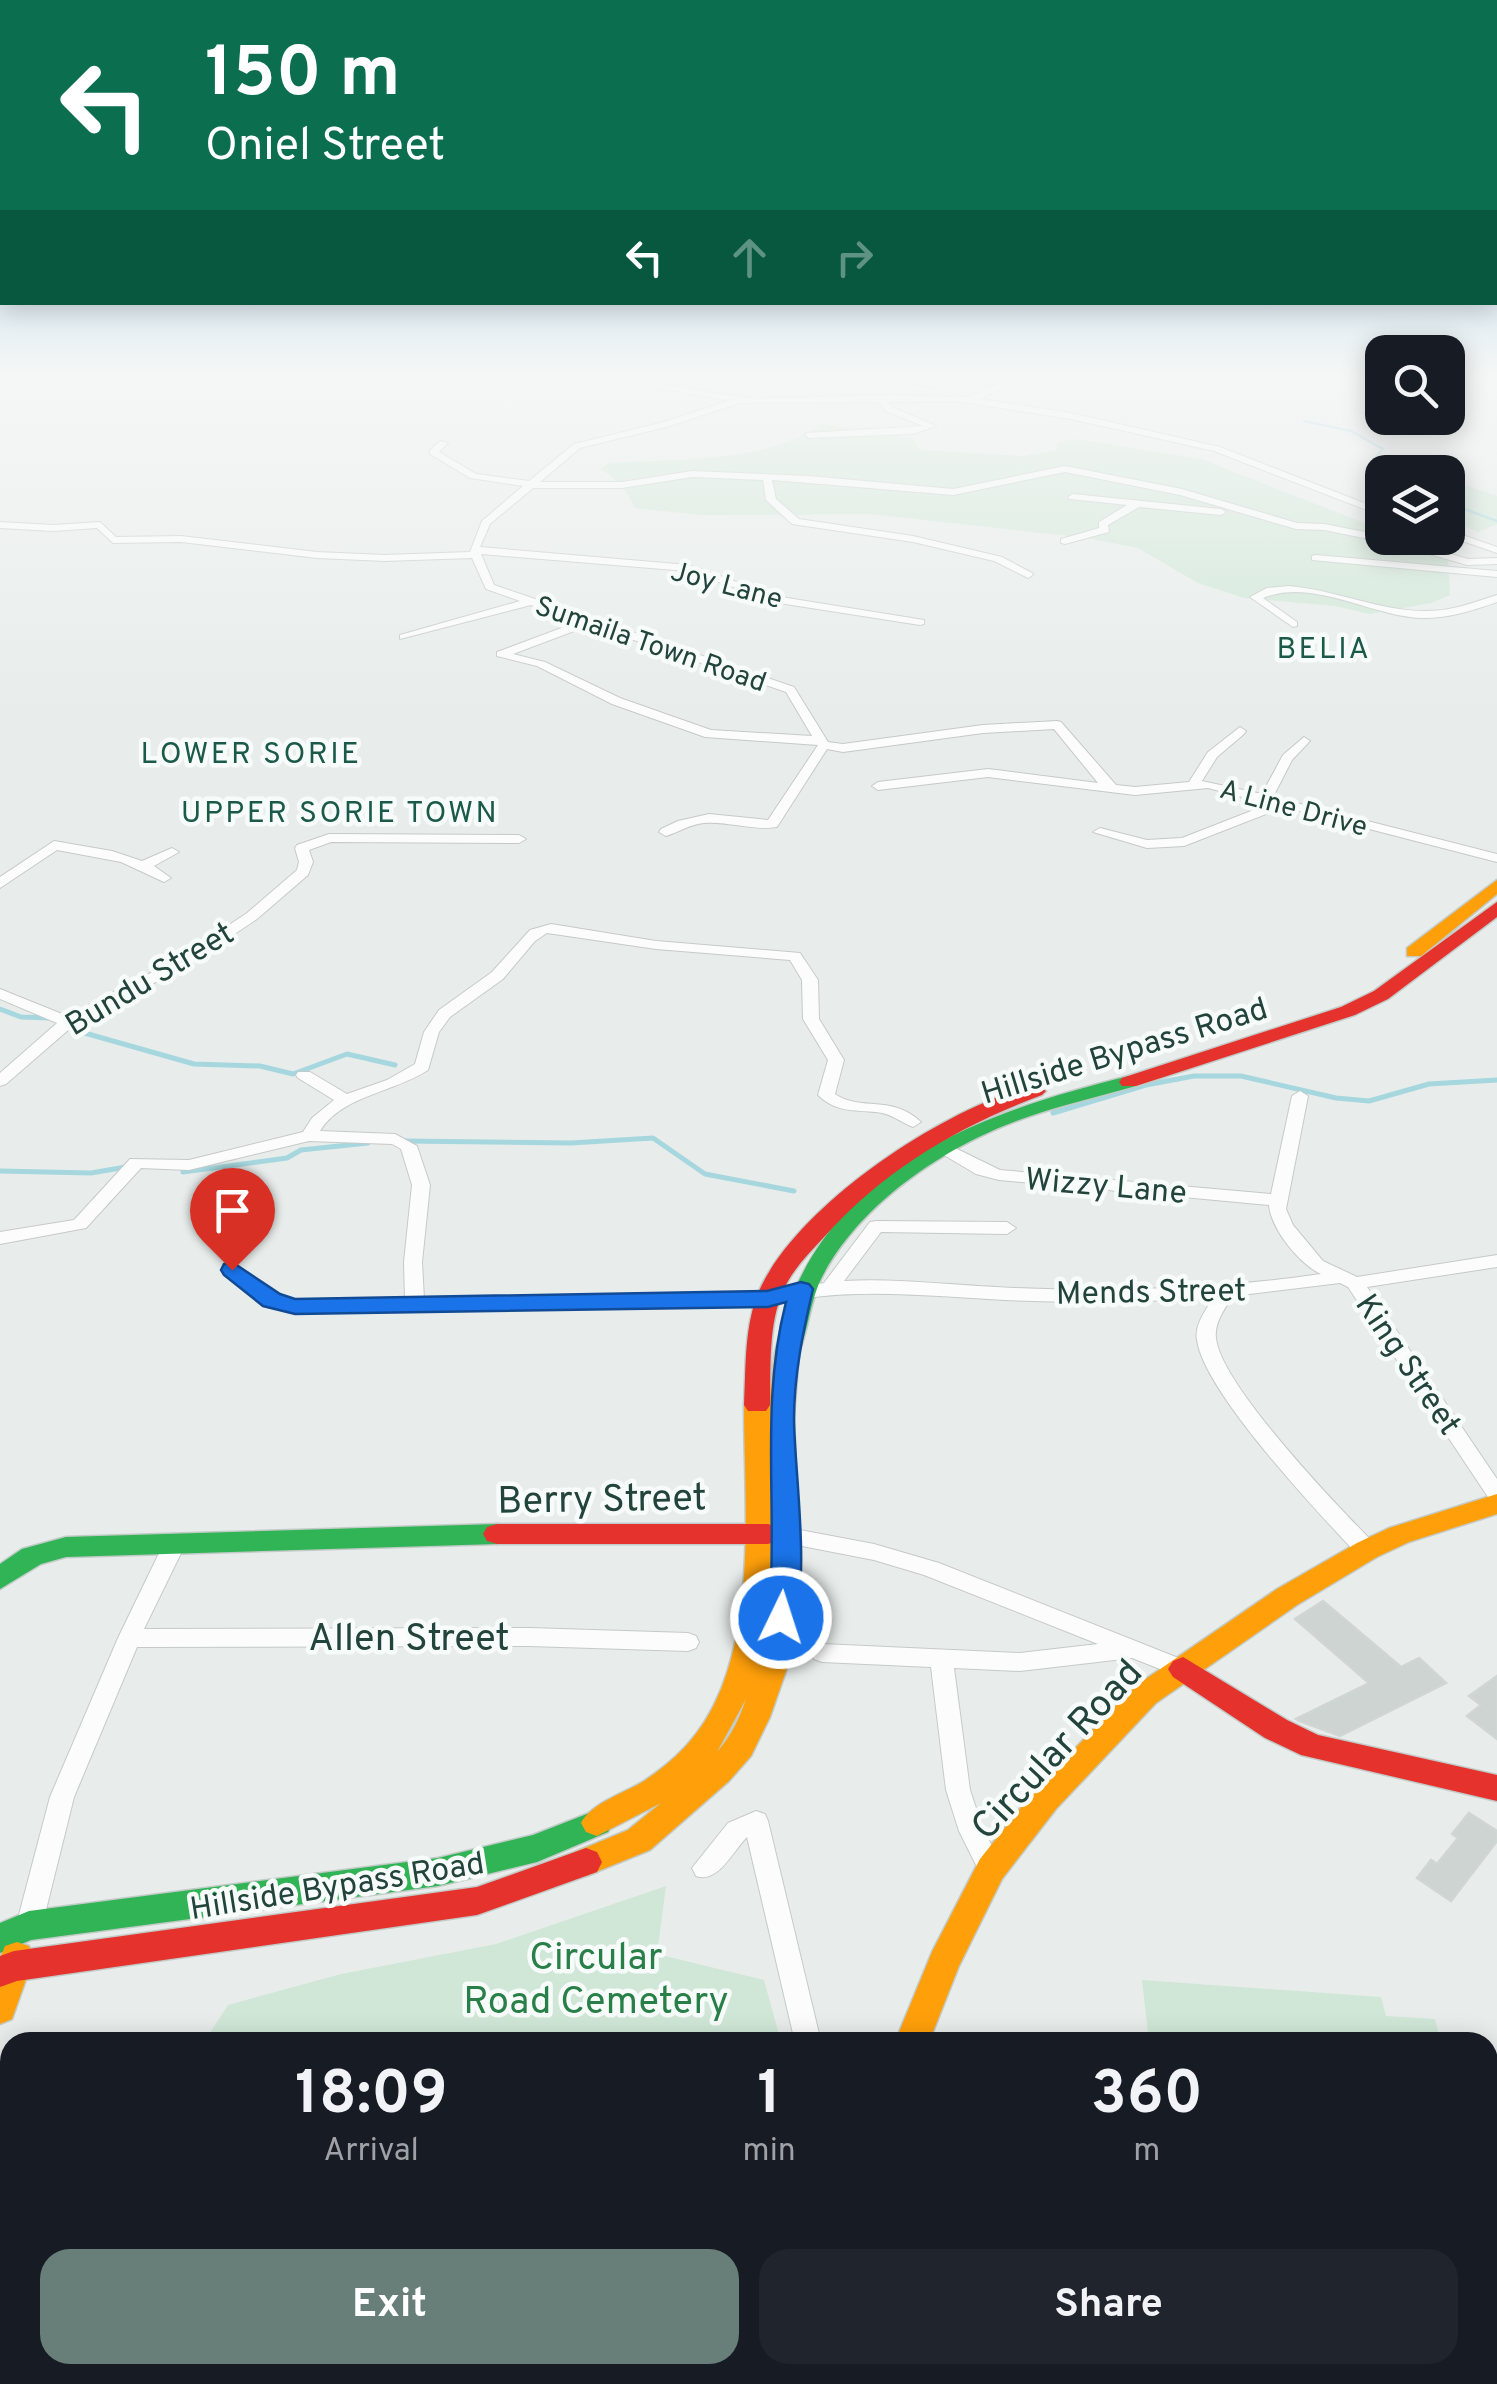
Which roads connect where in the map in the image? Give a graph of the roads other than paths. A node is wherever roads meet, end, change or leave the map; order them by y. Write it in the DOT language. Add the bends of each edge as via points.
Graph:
graph roads {
  1 [pos="530,488"];
  2 [pos="769,488"];
  3 [pos="900,488"];
  4 [pos="970,488"];
  5 [pos="1164,488"];
  6 [pos="1317,488"];
  7 [pos="1073,496"];
  8 [pos="1138,503"];
  9 [pos="1365,507"];
  10 [pos="1261,518"];
  11 [pos="0,525"];
  12 [pos="1465,539"];
  13 [pos="1065,541"];
  14 [pos="1497,550"];
  15 [pos="474,552"];
  16 [pos="1316,558"];
  17 [pos="1497,562"];
  18 [pos="1497,574"];
  19 [pos="1028,575"];
  20 [pos="1497,598"];
  21 [pos="528,602"];
  22 [pos="920,622"];
  23 [pos="586,623"];
  24 [pos="1292,624"];
  25 [pos="404,636"];
  26 [pos="1240,731"];
  27 [pos="1304,741"];
  28 [pos="821,743"];
  29 [pos="1195,782"];
  30 [pos="878,786"];
  31 [pos="1112,788"];
  32 [pos="1266,798"];
  33 [pos="1283,803"];
  34 [pos="666,832"];
  35 [pos="1100,832"];
  36 [pos="519,839"];
  37 [pos="172,852"];
  38 [pos="1497,858"];
  39 [pos="140,867"];
  40 [pos="164,878"];
  41 [pos="0,884"];
  42 [pos="1497,885"];
  43 [pos="1497,908"];
  44 [pos="0,994"];
  45 [pos="68,1022"];
  46 [pos="304,1075"];
  47 [pos="0,1081"];
  48 [pos="1300,1096"];
  49 [pos="347,1101"];
  50 [pos="912,1122"];
  51 [pos="309,1136"];
  52 [pos="941,1148"];
  53 [pos="1277,1200"];
  54 [pos="1006,1228"];
  55 [pos="0,1238"];
  56 [pos="1497,1260"];
  57 [pos="232,1270"];
  58 [pos="1349,1280"];
  59 [pos="830,1287"];
  60 [pos="801,1289"];
  61 [pos="1227,1290"];
  62 [pos="768,1299"];
  63 [pos="415,1306"];
  64 [pos="1497,1495"];
  65 [pos="1497,1504"];
  66 [pos="756,1532"];
  67 [pos="784,1536"];
  68 [pos="174,1545"];
  69 [pos="1368,1550"];
  70 [pos="0,1578"];
  71 [pos="130,1638"];
  72 [pos="688,1642"];
  73 [pos="1134,1649"];
  74 [pos="822,1654"];
  75 [pos="941,1658"];
  76 [pos="1182,1669"];
  77 [pos="1497,1788"];
  78 [pos="705,1868"];
  79 [pos="991,1869"];
  80 [pos="29,1926"];
  81 [pos="0,1938"];
  82 [pos="7,1969"];
  83 [pos="0,2008"];
  84 [pos="806,2032"];
  85 [pos="916,2032"];
  1 -- 15 [label="street" via="486,523"];
  2 -- 19 [label="street" via="771,500 796,522 913,538 998,559"];
  3 -- 4 [label="street"];
  5 -- 10 [label="street"];
  6 -- 9 [label="street"];
  7 -- 8 [label="street"];
  8 -- 10 [label="street"];
  8 -- 13 [label="street" via="1096,535"];
  10 -- 17 [label="street" via="1414,545 1467,562"];
  11 -- 15 [label="street, Joy Lane" via="100,524 113,540 180,539 316,555"];
  12 -- 14 [label="street"];
  15 -- 21 [label="street, Sumaila Town Road" via="490,588"];
  15 -- 22 [label="street, Joy Lane" via="688,568 779,600"];
  16 -- 18 [label="street"];
  20 -- 24 [label="street" via="1418,615 1306,590 1255,597"];
  21 -- 23 [label="street, Sumaila Town Road"];
  21 -- 25 [label="street"];
  23 -- 28 [label="street, Sumaila Town Road" via="790,690"];
  23 -- 28 [label="street" via="501,654 709,734"];
  26 -- 29 [label="street" via="1212,755"];
  27 -- 32 [label="street"];
  28 -- 31 [label="street" via="842,748 1057,726"];
  28 -- 34 [label="street" via="772,824 720,817 687,820"];
  29 -- 31 [label="street, A Line Drive"];
  29 -- 32 [label="street, A Line Drive"];
  30 -- 31 [label="street, A Line Drive" via="988,773"];
  32 -- 33 [label="street, A Line Drive"];
  33 -- 35 [label="street" via="1184,842 1146,844"];
  33 -- 38 [label="street, A Line Drive"];
  36 -- 45 [label="street, Bundu Street" via="329,838 302,848 303,872 252,916 141,987"];
  37 -- 39 [label="street"];
  39 -- 40 [label="street"];
  39 -- 41 [label="street" via="54,844"];
  42 -- 62 [label="main road, Hillside Bypass Road" via="1395,968 1328,1004 1004,1100 935,1133 844,1198 782,1271"];
  43 -- 52 [label="main road, Hillside Bypass Road" via="1348,1012 1023,1110"];
  44 -- 45 [label="street"];
  45 -- 47 [label="street, Bundu Street"];
  46 -- 49 [label="street"];
  48 -- 53 [label="street"];
  49 -- 50 [label="street" via="422,1067 439,1018 455,1002 508,966 540,928 562,928 656,945 795,956 813,992 811,1019 836,1060 826,1095 840,1105 890,1109"];
  49 -- 51 [label="street" via="324,1113"];
  51 -- 55 [label="street" via="189,1165 136,1163 76,1226"];
  51 -- 63 [label="street" via="395,1139 409,1146 421,1185 412,1262"];
  52 -- 53 [label="street, Wizzy Lane" via="999,1175"];
  52 -- 60 [label="main road, Hillside Bypass Road" via="854,1218"];
  53 -- 58 [label="street" via="1280,1218 1317,1265"];
  54 -- 59 [label="street" via="876,1226"];
  56 -- 58 [label="street, Mends Street"];
  57 -- 63 [label="street, Mends Street" via="284,1305"];
  58 -- 61 [label="street, Mends Street"];
  58 -- 64 [label="street, King Street"];
  59 -- 60 [label="street, Mends Street"];
  59 -- 61 [label="street, Mends Street" via="1099,1295"];
  60 -- 62 [label="street, Mends Street"];
  60 -- 67 [label="main road, Hillside Bypass Road" via="788,1339 781,1416"];
  61 -- 69 [label="street" via="1208,1330 1211,1355 1295,1474"];
  62 -- 63 [label="street, Mends Street"];
  62 -- 66 [label="main road, Hillside Bypass Road" via="755,1408"];
  65 -- 69 [label="main road, Circular Road"];
  66 -- 67 [label="main road, Berry Street"];
  66 -- 68 [label="main road, Berry Street" via="330,1536"];
  66 -- 80 [label="main road, Hillside Bypass Road" via="748,1642 730,1705 691,1761 624,1810 476,1865"];
  67 -- 73 [label="street, Berry Street" via="931,1569"];
  67 -- 82 [label="main road, Hillside Bypass Road" via="786,1583 776,1654 755,1717 718,1772 639,1840 477,1901"];
  68 -- 70 [label="main road, Berry Street" via="52,1549"];
  68 -- 71 [label="street"];
  69 -- 76 [label="main road, Circular Road"];
  71 -- 72 [label="street, Allen Street"];
  71 -- 80 [label="street" via="62,1797"];
  73 -- 75 [label="street" via="1052,1660"];
  73 -- 76 [label="street"];
  74 -- 75 [label="street"];
  75 -- 79 [label="street" via="958,1790"];
  76 -- 77 [label="main road" via="1312,1746"];
  76 -- 79 [label="main road, Circular Road" via="1145,1695 1045,1800"];
  78 -- 84 [label="street" via="737,1830 756,1820"];
  79 -- 85 [label="main road, Circular Road"];
  80 -- 81 [label="main road, Hillside Bypass Road"];
  80 -- 82 [label="main road"];
  82 -- 83 [label="main road"];
}
